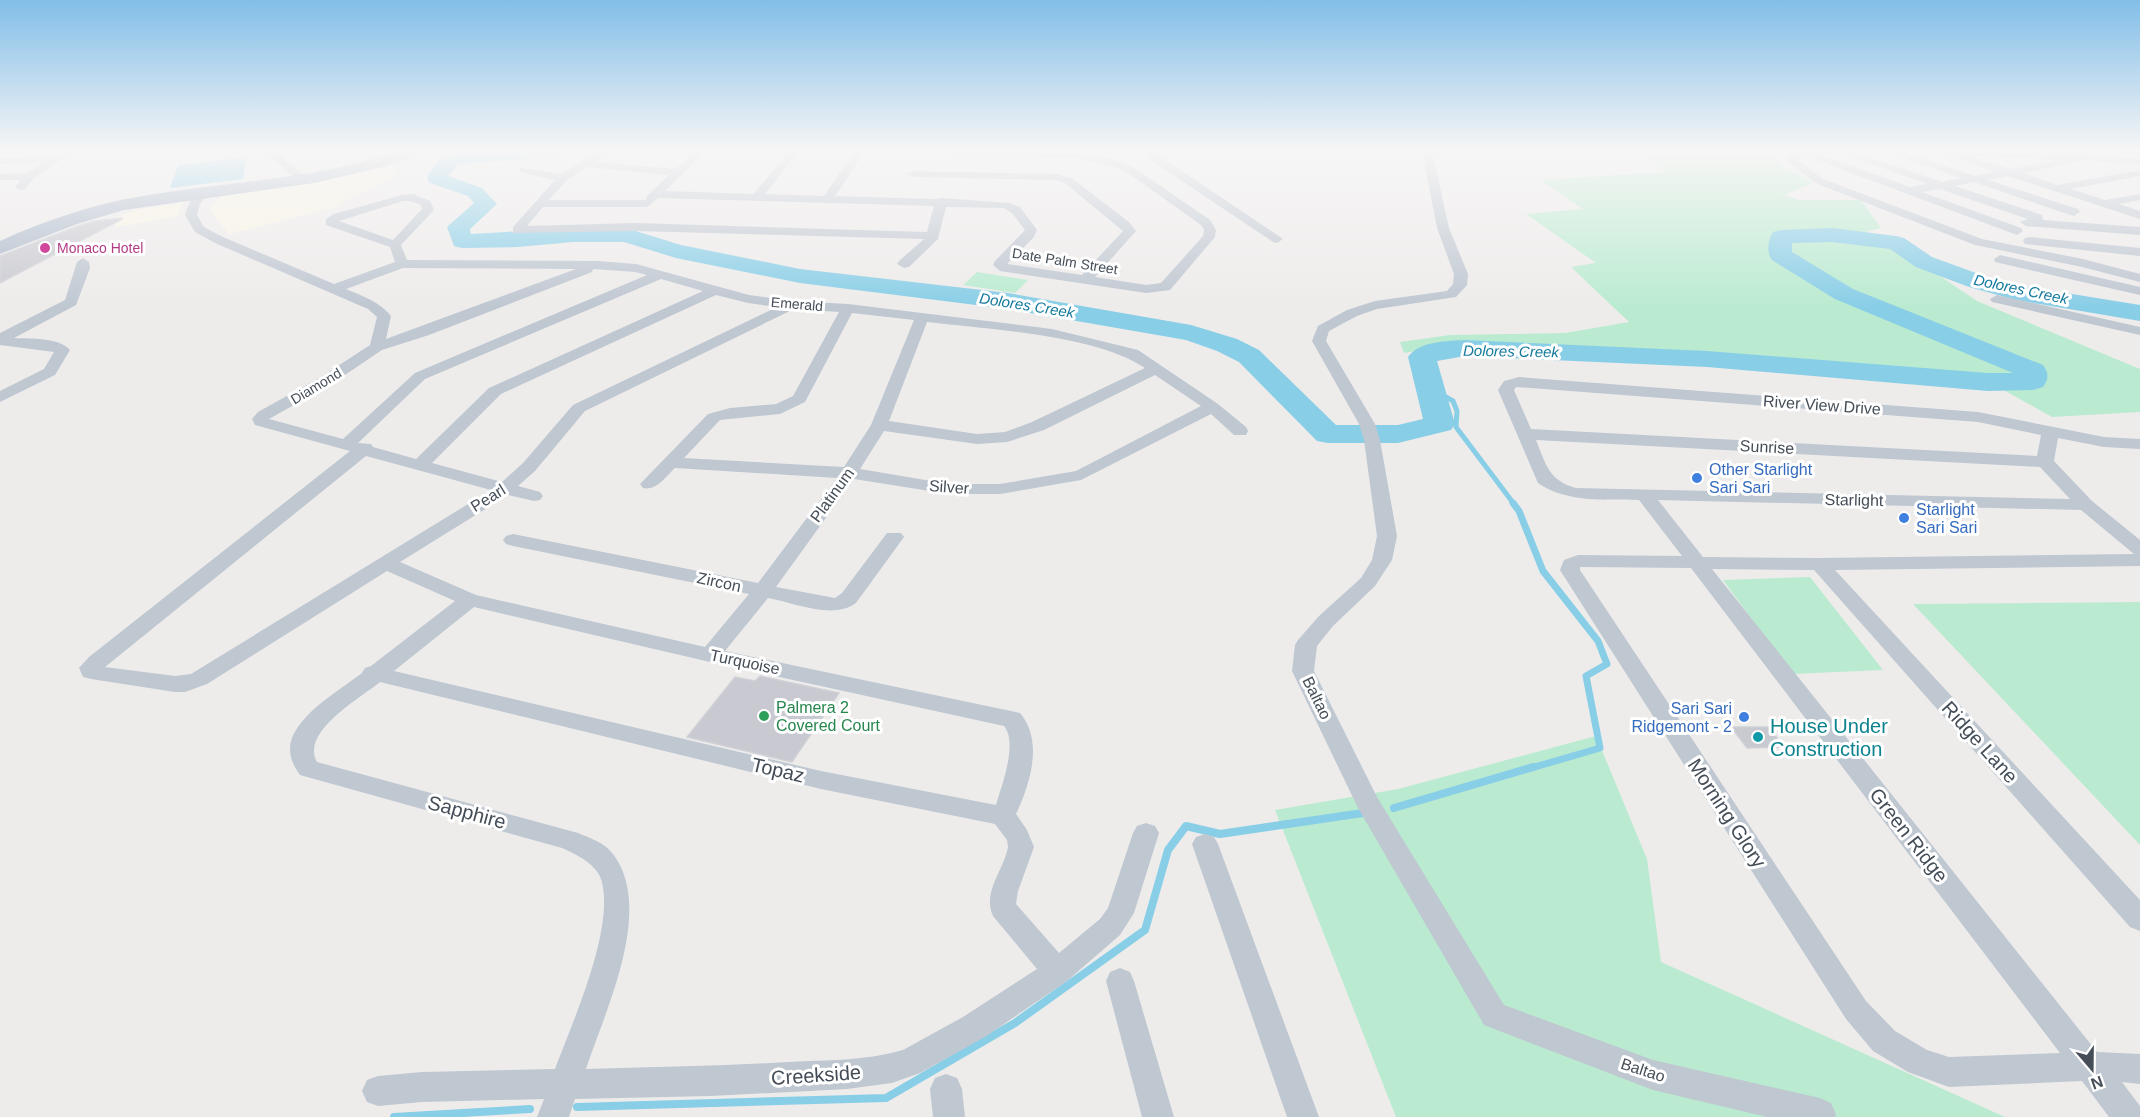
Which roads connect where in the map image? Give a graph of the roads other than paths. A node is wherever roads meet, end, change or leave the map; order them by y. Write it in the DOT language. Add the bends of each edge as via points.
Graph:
graph roads {
  1 [pos="136,203"];
  2 [pos="195,203"];
  3 [pos="385,203"];
  4 [pos="426,203"];
  5 [pos="559,203"];
  6 [pos="649,203"];
  7 [pos="941,203"];
  8 [pos="966,203"];
  9 [pos="1096,203"];
  10 [pos="1177,203"];
  11 [pos="1223,203"];
  12 [pos="1437,203"];
  13 [pos="1871,203"];
  14 [pos="1936,203"];
  15 [pos="1992,203"];
  16 [pos="2048,203"];
  17 [pos="2092,203"];
  18 [pos="2115,203"];
  19 [pos="540,204"];
  20 [pos="2099,207"];
  21 [pos="2074,212"];
  22 [pos="2140,216"];
  23 [pos="2038,218"];
  24 [pos="636,227"];
  25 [pos="1947,231"];
  26 [pos="2140,231"];
  27 [pos="933,236"];
  28 [pos="2024,237"];
  29 [pos="1277,239"];
  30 [pos="395,245"];
  31 [pos="0,248"];
  32 [pos="2140,252"];
  33 [pos="83,262"];
  34 [pos="2083,263"];
  35 [pos="402,264"];
  36 [pos="904,264"];
  37 [pos="598,265"];
  38 [pos="2140,269"];
  39 [pos="661,274"];
  40 [pos="1086,279"];
  41 [pos="2140,279"];
  42 [pos="334,289"];
  43 [pos="713,291"];
  44 [pos="2140,291"];
  45 [pos="1997,299"];
  46 [pos="792,305"];
  47 [pos="848,308"];
  48 [pos="922,317"];
  49 [pos="2119,327"];
  50 [pos="2140,331"];
  51 [pos="0,340"];
  52 [pos="2140,344"];
  53 [pos="377,347"];
  54 [pos="1157,368"];
  55 [pos="1506,390"];
  56 [pos="0,397"];
  57 [pos="1212,407"];
  58 [pos="879,425"];
  59 [pos="1240,430"];
  60 [pos="2050,433"];
  61 [pos="1526,434"];
  62 [pos="2140,444"];
  63 [pos="356,446"];
  64 [pos="670,462"];
  65 [pos="2045,462"];
  66 [pos="421,464"];
  67 [pos="849,473"];
  68 [pos="649,484"];
  69 [pos="506,488"];
  70 [pos="534,496"];
  71 [pos="1645,496"];
  72 [pos="2085,506"];
  73 [pos="894,537"];
  74 [pos="513,540"];
  75 [pos="2140,550"];
  76 [pos="2140,560"];
  77 [pos="1695,562"];
  78 [pos="385,563"];
  79 [pos="1819,564"];
  80 [pos="763,591"];
  81 [pos="470,600"];
  82 [pos="710,655"];
  83 [pos="373,673"];
  84 [pos="1004,816"];
  85 [pos="1146,833"];
  86 [pos="1205,844"];
  87 [pos="2140,920"];
  88 [pos="1057,972"];
  89 [pos="1120,981"];
  90 [pos="2088,1066"];
  91 [pos="2140,1069"];
  92 [pos="564,1084"];
  93 [pos="378,1091"];
  94 [pos="1820,1114"];
  95 [pos="553,1117"];
  96 [pos="1158,1117"];
  97 [pos="1303,1117"];
  98 [pos="2129,1117"];
  1 -- 31 [label="main road" via="52,224"];
  2 -- 42 [label="street" via="191,216 199,229"];
  3 -- 30 [label="street" via="330,222"];
  4 -- 30 [label="street" via="428,210"];
  5 -- 19 [label="street, Date Palm Street"];
  6 -- 24 [label="street"];
  7 -- 27 [label="street"];
  8 -- 40 [label="street, Date Palm Street" via="1012,207 1031,230 1000,265"];
  9 -- 40 [label="street" via="1130,231"];
  10 -- 40 [label="street, Date Palm Street" via="1210,230 1209,237 1166,287 1146,289"];
  11 -- 29 [label="street"];
  12 -- 94 [label="street, Baltao" via="1461,274 1460,285 1451,294 1375,304 1323,329 1319,341 1370,432 1387,536 1382,560 1368,582 1306,645 1303,671 1367,801 1494,1015 1653,1075"];
  13 -- 25 [label="street"];
  14 -- 28 [label="street"];
  15 -- 23 [label="street"];
  16 -- 21 [label="street"];
  17 -- 20 [label="street"];
  18 -- 20 [label="street"];
  19 -- 24 [label="street" via="517,228 520,231"];
  20 -- 21 [label="street"];
  20 -- 22 [label="street"];
  21 -- 23 [label="street"];
  23 -- 28 [label="street"];
  24 -- 27 [label="street"];
  25 -- 28 [label="street" via="1979,242"];
  25 -- 44 [label="street" via="1923,235 2001,260"];
  26 -- 28 [label="street"];
  27 -- 36 [label="street"];
  28 -- 32 [label="street"];
  28 -- 34 [label="street"];
  30 -- 35 [label="street"];
  33 -- 51 [label="street" via="72,302"];
  34 -- 38 [label="street"];
  34 -- 41 [label="street"];
  35 -- 37 [label="street, Emerald"];
  35 -- 42 [label="street, Emerald"];
  37 -- 39 [label="street, Emerald" via="636,267"];
  37 -- 53 [label="street"];
  39 -- 43 [label="street, Emerald"];
  39 -- 63 [label="street" via="420,376"];
  42 -- 53 [label="street" via="373,306 384,316"];
  43 -- 46 [label="street, Emerald"];
  43 -- 66 [label="street" via="495,391"];
  45 -- 49 [label="street"];
  46 -- 47 [label="street, Emerald"];
  46 -- 69 [label="street, Pearl" via="579,408"];
  47 -- 48 [label="street, Emerald"];
  47 -- 64 [label="street" via="799,399 780,409 719,415"];
  48 -- 54 [label="street, Emerald" via="1052,333 1133,353"];
  48 -- 58 [label="street, Platinum"];
  49 -- 50 [label="street"];
  49 -- 52 [label="street"];
  51 -- 56 [label="street" via="63,350 50,372"];
  53 -- 63 [label="street, Diamond" via="260,419"];
  54 -- 57 [label="street, Emerald"];
  54 -- 58 [label="street" via="1007,437 977,439"];
  55 -- 60 [label="street, River View Drive" via="1510,384 1519,382 1978,417"];
  55 -- 61 [label="street, Starlight"];
  57 -- 59 [label="street, Emerald"];
  57 -- 67 [label="street, Silver" via="1081,475 1041,483 1000,489 949,489"];
  58 -- 67 [label="street, Platinum"];
  60 -- 62 [label="street, River View Drive"];
  60 -- 65 [label="street"];
  61 -- 65 [label="street, Sunrise"];
  61 -- 71 [label="street, Starlight" via="1544,479 1557,488 1575,493"];
  63 -- 66 [label="street, Diamond"];
  63 -- 78 [label="street, Pearl" via="90,668 91,672 175,684 199,679"];
  64 -- 67 [label="street, Silver"];
  64 -- 68 [label="street"];
  65 -- 72 [label="street"];
  66 -- 69 [label="street, Diamond"];
  67 -- 80 [label="street, Platinum"];
  69 -- 70 [label="street, Diamond"];
  69 -- 78 [label="street, Pearl"];
  71 -- 72 [label="street, Starlight"];
  71 -- 77 [label="street, Green Ridge"];
  72 -- 75 [label="street"];
  73 -- 80 [label="street, Zircon" via="841,604"];
  74 -- 80 [label="street, Zircon"];
  76 -- 79 [label="street, Morning Glory"];
  77 -- 79 [label="street, Morning Glory"];
  77 -- 90 [label="street, Green Ridge"];
  77 -- 90 [label="street, Morning Glory" via="1578,561 1571,564 1570,570 1856,1010 1884,1041 1919,1062 1949,1072"];
  78 -- 81 [label="street, Turquoise"];
  79 -- 87 [label="street, Ridge Lane"];
  80 -- 82 [label="street, Platinum"];
  81 -- 82 [label="street, Turquoise"];
  81 -- 83 [label="street, Sapphire"];
  82 -- 84 [label="street, Turquoise" via="1012,719 1022,738 1013,796"];
  83 -- 84 [label="street, Topaz" via="820,780"];
  83 -- 92 [label="street, Sapphire" via="312,723 300,748 309,768 569,840 603,860 614,879 613,948"];
  84 -- 88 [label="street" via="1021,846 1003,896 1003,908"];
  85 -- 88 [label="street, Creekside" via="1120,913 1110,927"];
  86 -- 97 [label="street"];
  88 -- 92 [label="street, Creekside" via="974,1027 901,1066 847,1074"];
  89 -- 96 [label="street"];
  90 -- 91 [label="street, Morning Glory"];
  90 -- 98 [label="street, Green Ridge"];
  92 -- 93 [label="street, Creekside"];
  92 -- 95 [label="street, Sapphire"];
}
